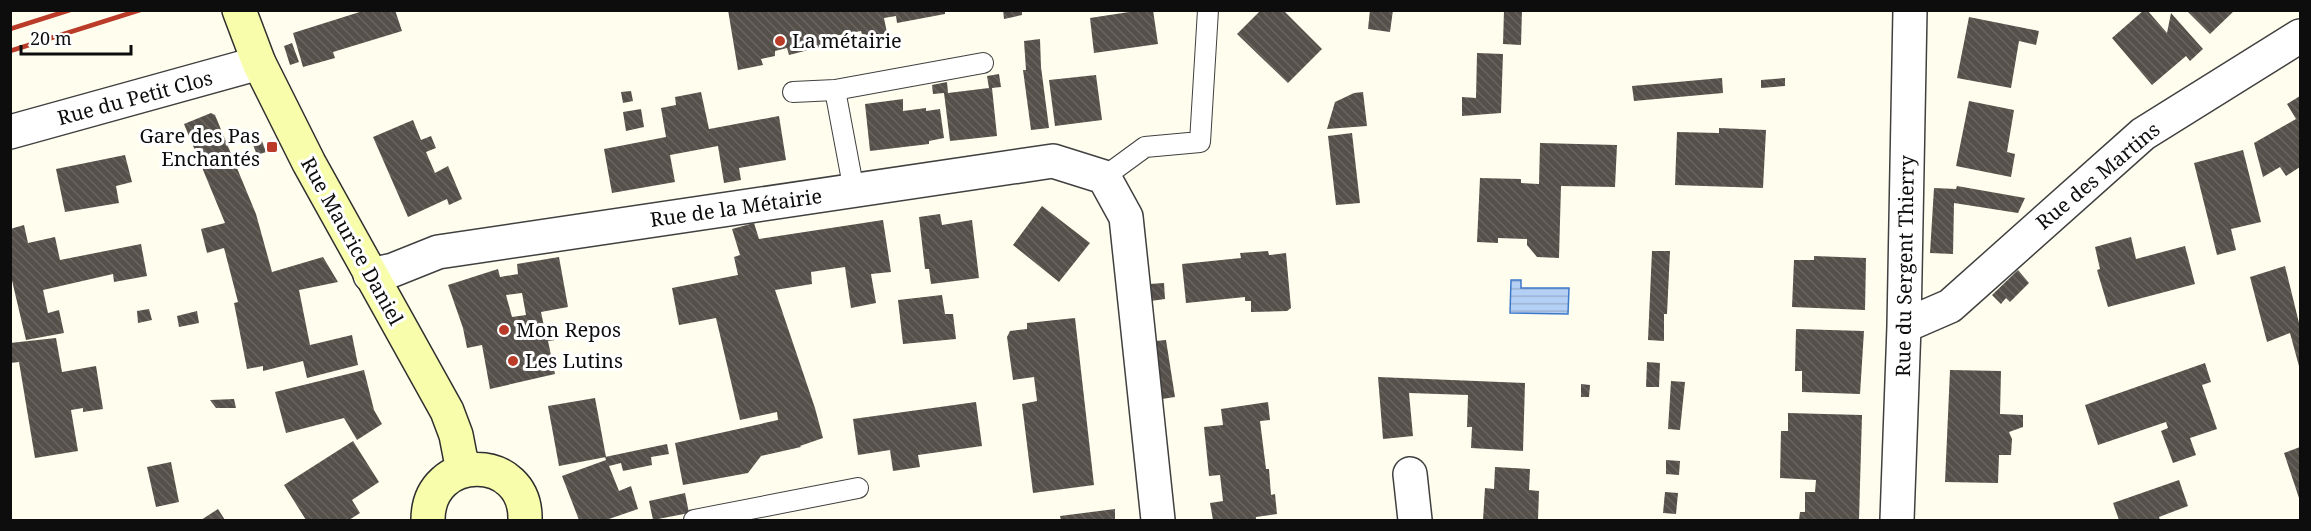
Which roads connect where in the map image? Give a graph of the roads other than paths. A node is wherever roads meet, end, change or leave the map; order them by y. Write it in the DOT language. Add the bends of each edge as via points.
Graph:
graph roads {
  1 [pos="1208,10"];
  2 [pos="1910,10"];
  3 [pos="2301,36"];
  4 [pos="249,37"];
  5 [pos="983,63"];
  6 [pos="835,90"];
  7 [pos="793,92"];
  8 [pos="10,132"];
  9 [pos="1104,177"];
  10 [pos="854,190"];
  11 [pos="370,275"];
  12 [pos="1905,326"];
  13 [pos="463,471"];
  14 [pos="1410,474"];
  15 [pos="858,488"];
  16 [pos="428,520"];
  17 [pos="525,520"];
  18 [pos="694,520"];
  19 [pos="1158,520"];
  20 [pos="1415,520"];
  21 [pos="1897,520"];
  1 -- 9 [label="lane" via="1200,142 1145,147"];
  2 -- 12 [label="street, Rue du Sergent Thierry"];
  3 -- 12 [label="street, Rue des Martins" via="2143,134 1950,306"];
  4 -- 8 [label="street, Rue du Petit Clos"];
  4 -- 11 [label="street, Rue Maurice Daniel" via="309,163"];
  5 -- 6 [label="lane"];
  6 -- 7 [label="lane"];
  6 -- 10 [label="lane"];
  9 -- 10 [label="street, Rue de la Métairie" via="1053,161"];
  9 -- 19 [label="street" via="1126,217"];
  10 -- 11 [label="street, Rue de la Métairie" via="438,252"];
  11 -- 13 [label="street, Rue Maurice Daniel" via="447,411"];
  12 -- 21 [label="street, Rue du Sergent Thierry"];
  13 -- 16 [label="street" via="441,484 429,507"];
  13 -- 17 [label="street" via="485,470 507,480 522,500"];
  14 -- 20 [label="street"];
  15 -- 18 [label="lane"];
}
